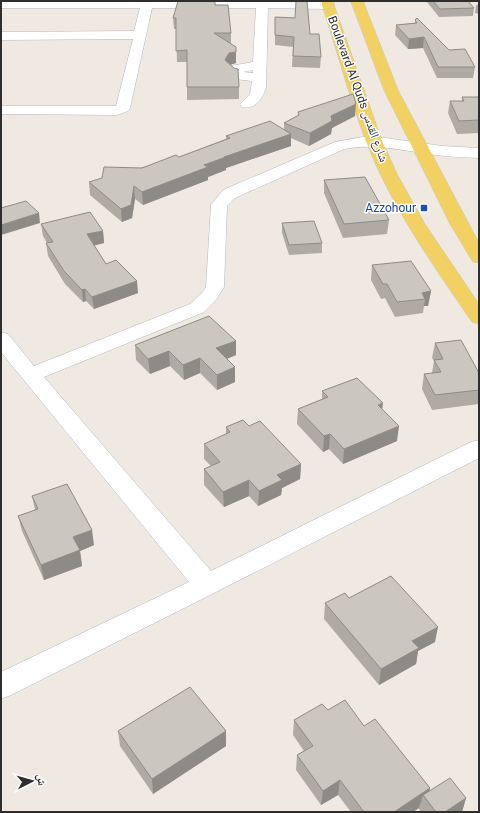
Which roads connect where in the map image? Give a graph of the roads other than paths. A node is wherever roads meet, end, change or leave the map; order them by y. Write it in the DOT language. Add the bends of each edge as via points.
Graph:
graph roads {
  1 [pos="357,1"];
  2 [pos="328,3"];
  3 [pos="1,4"];
  4 [pos="147,4"];
  5 [pos="262,5"];
  6 [pos="141,35"];
  7 [pos="1,36"];
  8 [pos="247,104"];
  9 [pos="1,110"];
  10 [pos="374,141"];
  11 [pos="420,147"];
  12 [pos="479,153"];
  13 [pos="479,258"];
  14 [pos="479,318"];
  15 [pos="1,338"];
  16 [pos="30,376"];
  17 [pos="479,448"];
  18 [pos="207,585"];
  19 [pos="1,686"];
  1 -- 11 [label="main road" via="391,90"];
  2 -- 5 [label="street"];
  2 -- 10 [label="main road, Boulevard Al Quds شارع القدس"];
  3 -- 4 [label="street"];
  4 -- 5 [label="street"];
  4 -- 6 [label="street"];
  5 -- 8 [label="street" via="258,92"];
  6 -- 7 [label="street"];
  6 -- 9 [label="street" via="124,106 120,110"];
  10 -- 11 [label="street"];
  10 -- 14 [label="main road, Boulevard Al Quds شارع القدس" via="416,224"];
  10 -- 16 [label="street" via="340,145 229,194 219,205 215,287 212,294 197,308"];
  11 -- 12 [label="street"];
  11 -- 13 [label="main road"];
  15 -- 16 [label="street"];
  16 -- 18 [label="street"];
  17 -- 18 [label="street"];
  18 -- 19 [label="street"];
}
